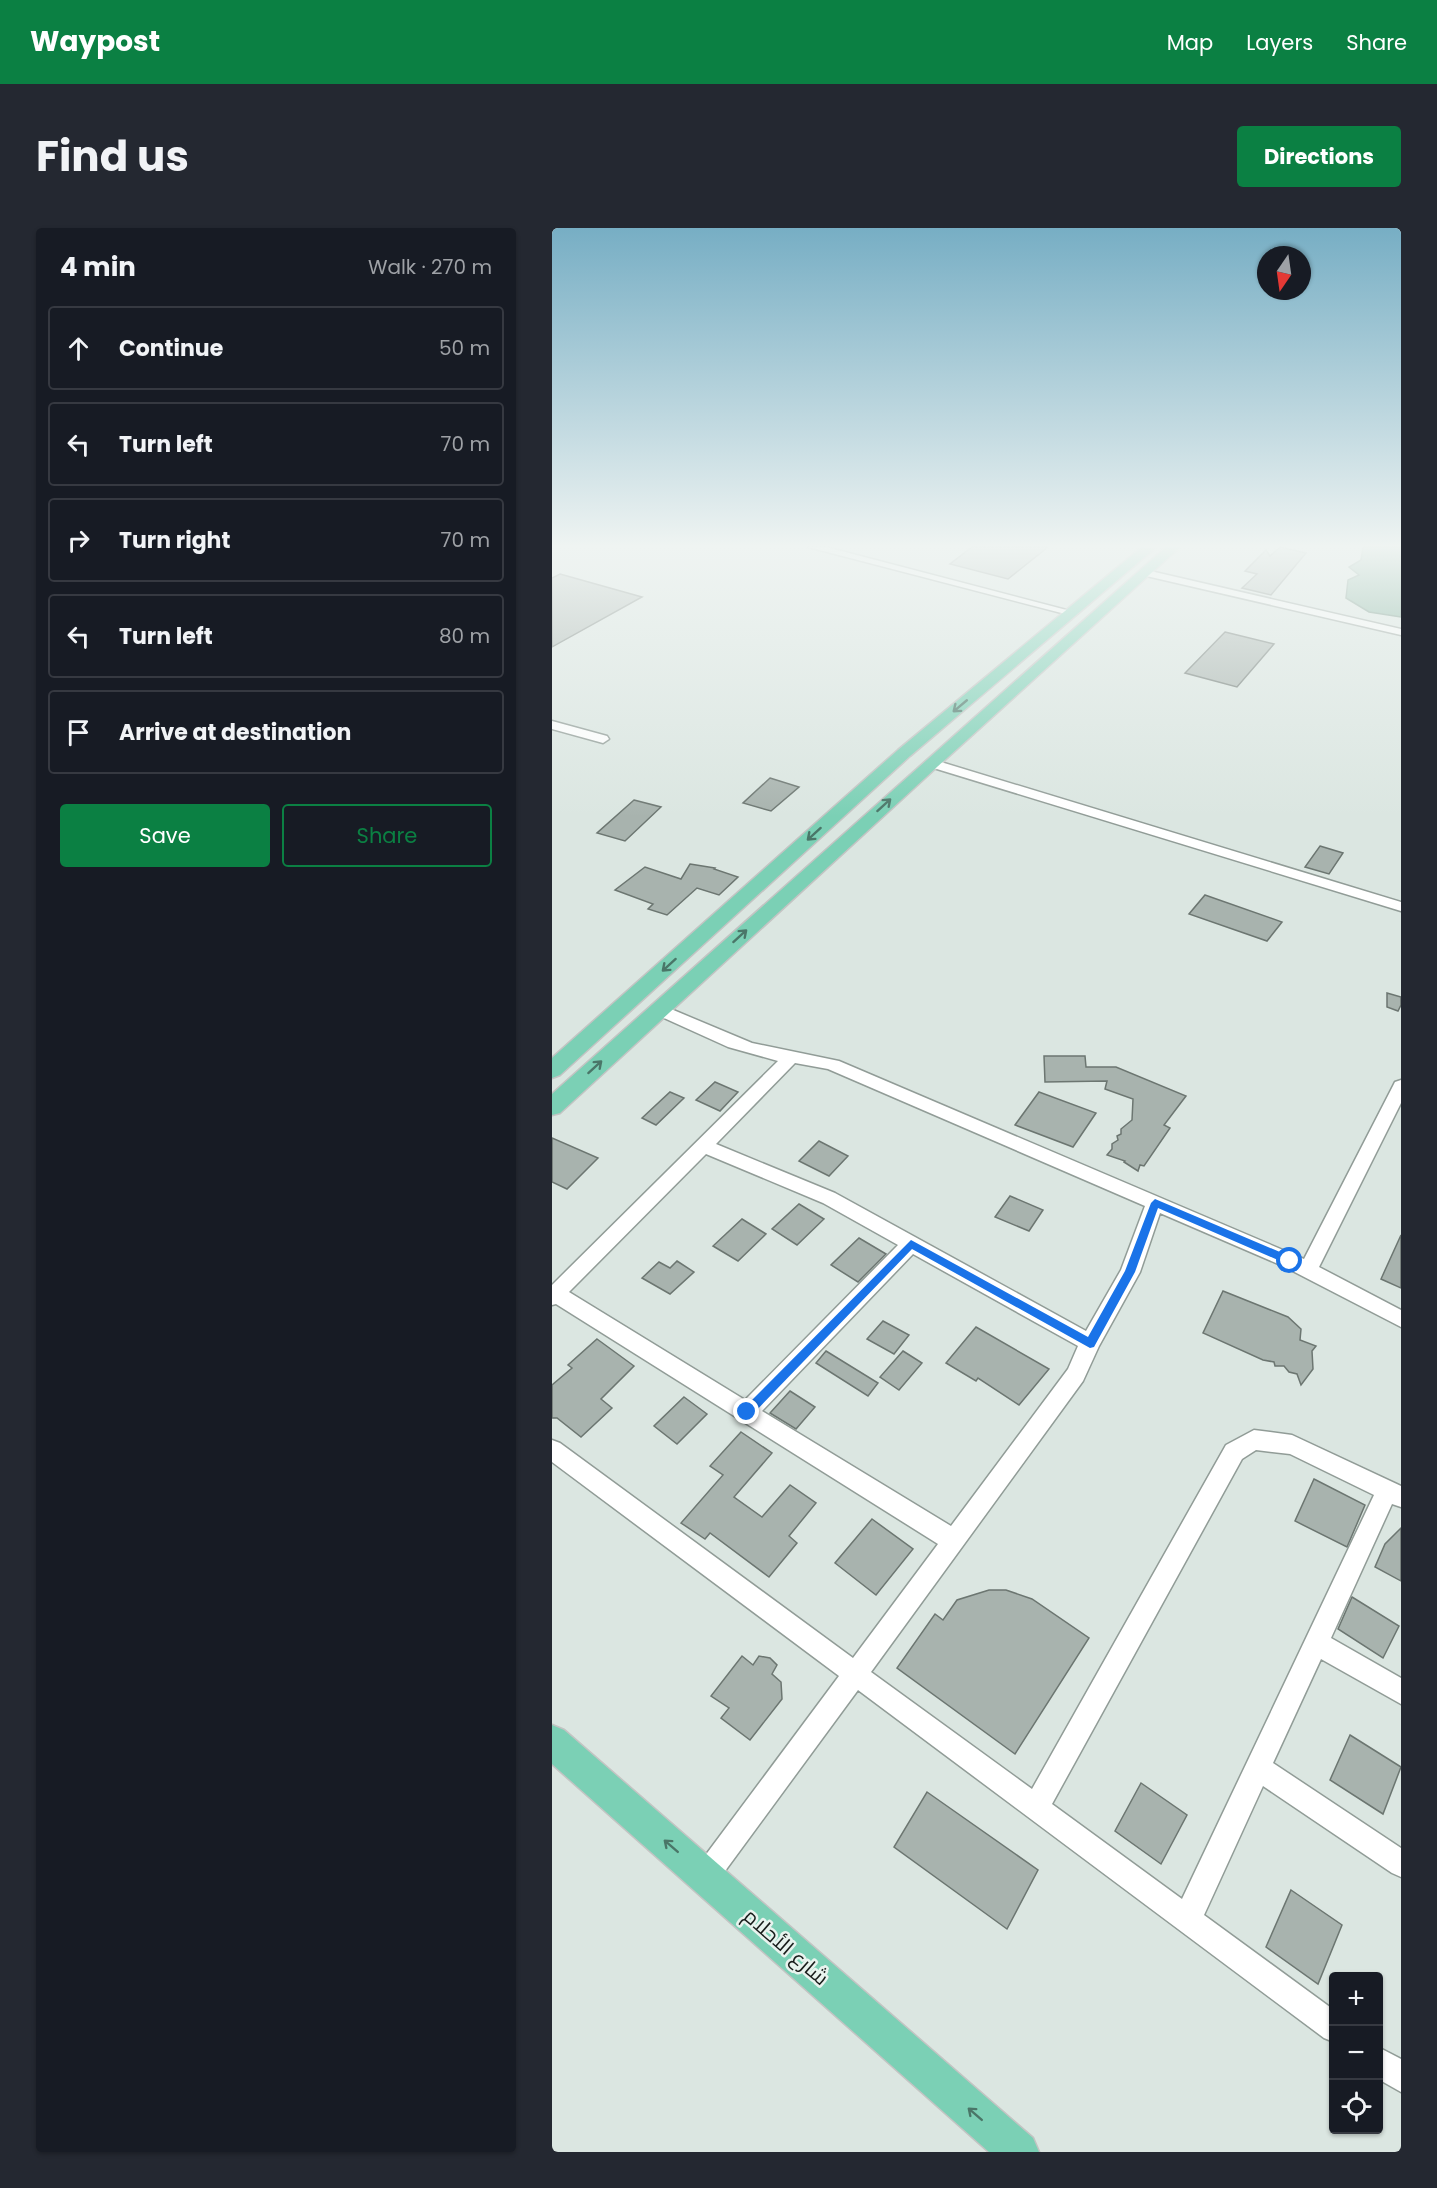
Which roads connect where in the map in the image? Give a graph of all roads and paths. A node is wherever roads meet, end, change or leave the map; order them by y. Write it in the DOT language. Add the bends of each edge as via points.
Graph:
graph roads {
  1 [pos="1043,637"];
  2 [pos="1074,637"];
  3 [pos="552,725"];
  4 [pos="603,739"];
  5 [pos="904,753"];
  6 [pos="931,763"];
  7 [pos="1401,907"];
  8 [pos="659,1010"];
  9 [pos="792,1056"];
  10 [pos="552,1070"];
  11 [pos="1401,1086"];
  12 [pos="560,1087"];
  13 [pos="552,1107"];
  14 [pos="703,1146"];
  15 [pos="1155,1203"];
  16 [pos="911,1244"];
  17 [pos="1308,1270"];
  18 [pos="554,1295"];
  19 [pos="1401,1319"];
  20 [pos="1090,1343"];
  21 [pos="747,1412"];
  22 [pos="552,1450"];
  23 [pos="1394,1494"];
  24 [pos="954,1541"];
  25 [pos="1316,1642"];
  26 [pos="855,1674"];
  27 [pos="1401,1692"];
  28 [pos="552,1742"];
  29 [pos="1258,1768"];
  30 [pos="1035,1808"];
  31 [pos="1401,1864"];
  32 [pos="705,1877"];
  33 [pos="1187,1920"];
  34 [pos="1331,2026"];
  35 [pos="1383,2065"];
  36 [pos="1401,2078"];
  37 [pos="1019,2152"];
  1 -- 5 [label="main road, one-way"];
  2 -- 6 [label="main road"];
  3 -- 4 [label="street"];
  5 -- 6 [label="main road"];
  5 -- 10 [label="main road, one-way"];
  6 -- 7 [label="street"];
  8 -- 6 [label="main road, one-way"];
  8 -- 9 [label="street" via="756,1051"];
  12 -- 8 [label="main road, one-way"];
  9 -- 14 [label="street"];
  9 -- 15 [label="street" via="834,1065"];
  11 -- 17 [label="street"];
  12 -- 13 [label="main road"];
  14 -- 16 [label="street" via="829,1198"];
  14 -- 18 [label="street"];
  15 -- 17 [label="street"];
  15 -- 20 [label="street" via="1130,1272"];
  16 -- 20 [label="street"];
  16 -- 21 [label="street"];
  17 -- 19 [label="street"];
  18 -- 21 [label="street"];
  20 -- 24 [label="street" via="1076,1375"];
  21 -- 24 [label="street"];
  22 -- 26 [label="street"];
  23 -- 25 [label="street"];
  23 -- 30 [label="street" via="1292,1445 1254,1440 1234,1452"];
  24 -- 26 [label="street"];
  25 -- 27 [label="street"];
  25 -- 29 [label="street"];
  26 -- 30 [label="street"];
  26 -- 32 [label="street"];
  32 -- 28 [label="main road, شارع الأحلام, one-way"];
  29 -- 31 [label="street"];
  29 -- 33 [label="street"];
  30 -- 33 [label="street"];
  37 -- 32 [label="main road, شارع الأحلام, one-way"];
  33 -- 34 [label="street"];
  35 -- 36 [label="street"];
}
